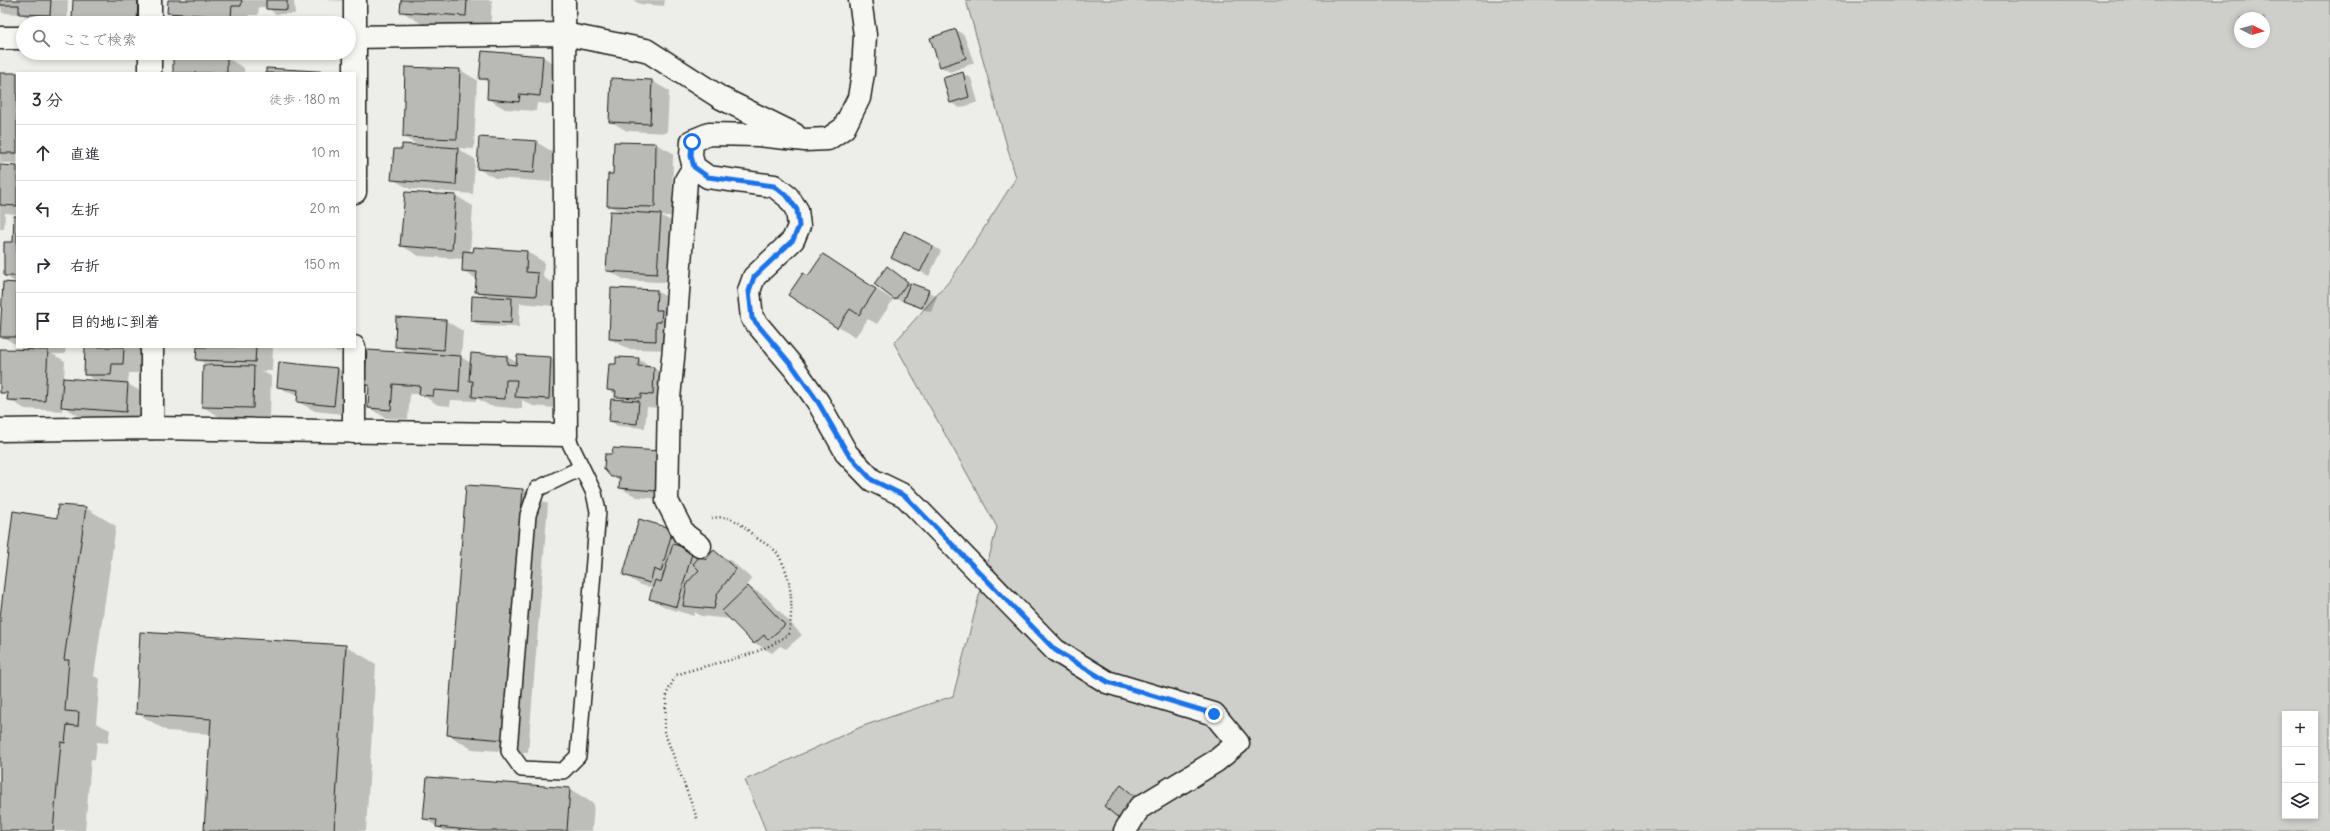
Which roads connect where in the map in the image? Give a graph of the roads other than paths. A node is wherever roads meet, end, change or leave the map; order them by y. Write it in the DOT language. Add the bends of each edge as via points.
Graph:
graph roads {
  1 [pos="150,0"];
  2 [pos="355,0"];
  3 [pos="564,0"];
  4 [pos="860,0"];
  5 [pos="150,16"];
  6 [pos="354,16"];
  7 [pos="564,34"];
  8 [pos="356,37"];
  9 [pos="0,38"];
  10 [pos="16,38"];
  11 [pos="150,60"];
  12 [pos="352,60"];
  13 [pos="150,72"];
  14 [pos="353,72"];
  15 [pos="805,140"];
  16 [pos="694,167"];
  17 [pos="152,348"];
  18 [pos="354,348"];
  19 [pos="152,428"];
  20 [pos="0,430"];
  21 [pos="354,432"];
  22 [pos="566,435"];
  23 [pos="580,468"];
  24 [pos="700,546"];
  25 [pos="1126,831"];
  1 -- 5 [label="street"];
  2 -- 6 [label="street"];
  3 -- 7 [label="street"];
  4 -- 15 [label="street" via="865,35 859,98 844,128 828,139"];
  7 -- 8 [label="street"];
  7 -- 15 [label="street" via="646,50 721,98"];
  7 -- 22 [label="street"];
  9 -- 10 [label="street"];
  11 -- 13 [label="street"];
  12 -- 14 [label="street"];
  15 -- 16 [label="street" via="758,135 709,134 692,142 691,156"];
  16 -- 24 [label="street" via="686,180 669,398 667,501 684,534"];
  16 -- 25 [label="street" via="708,177 774,186 788,197 797,210 799,226 793,240 754,277 749,291 752,318 794,368 818,402 848,454 872,480 905,496 1055,650 1108,682 1214,714 1238,743 1216,761 1139,808"];
  17 -- 19 [label="street"];
  18 -- 21 [label="street"];
  19 -- 20 [label="street"];
  19 -- 21 [label="street"];
  21 -- 22 [label="street"];
  22 -- 23 [label="lane"];
  23 -- 23 [label="lane" via="594,493 598,511 578,756 563,771 522,770 509,751 528,515 537,489"];
}
